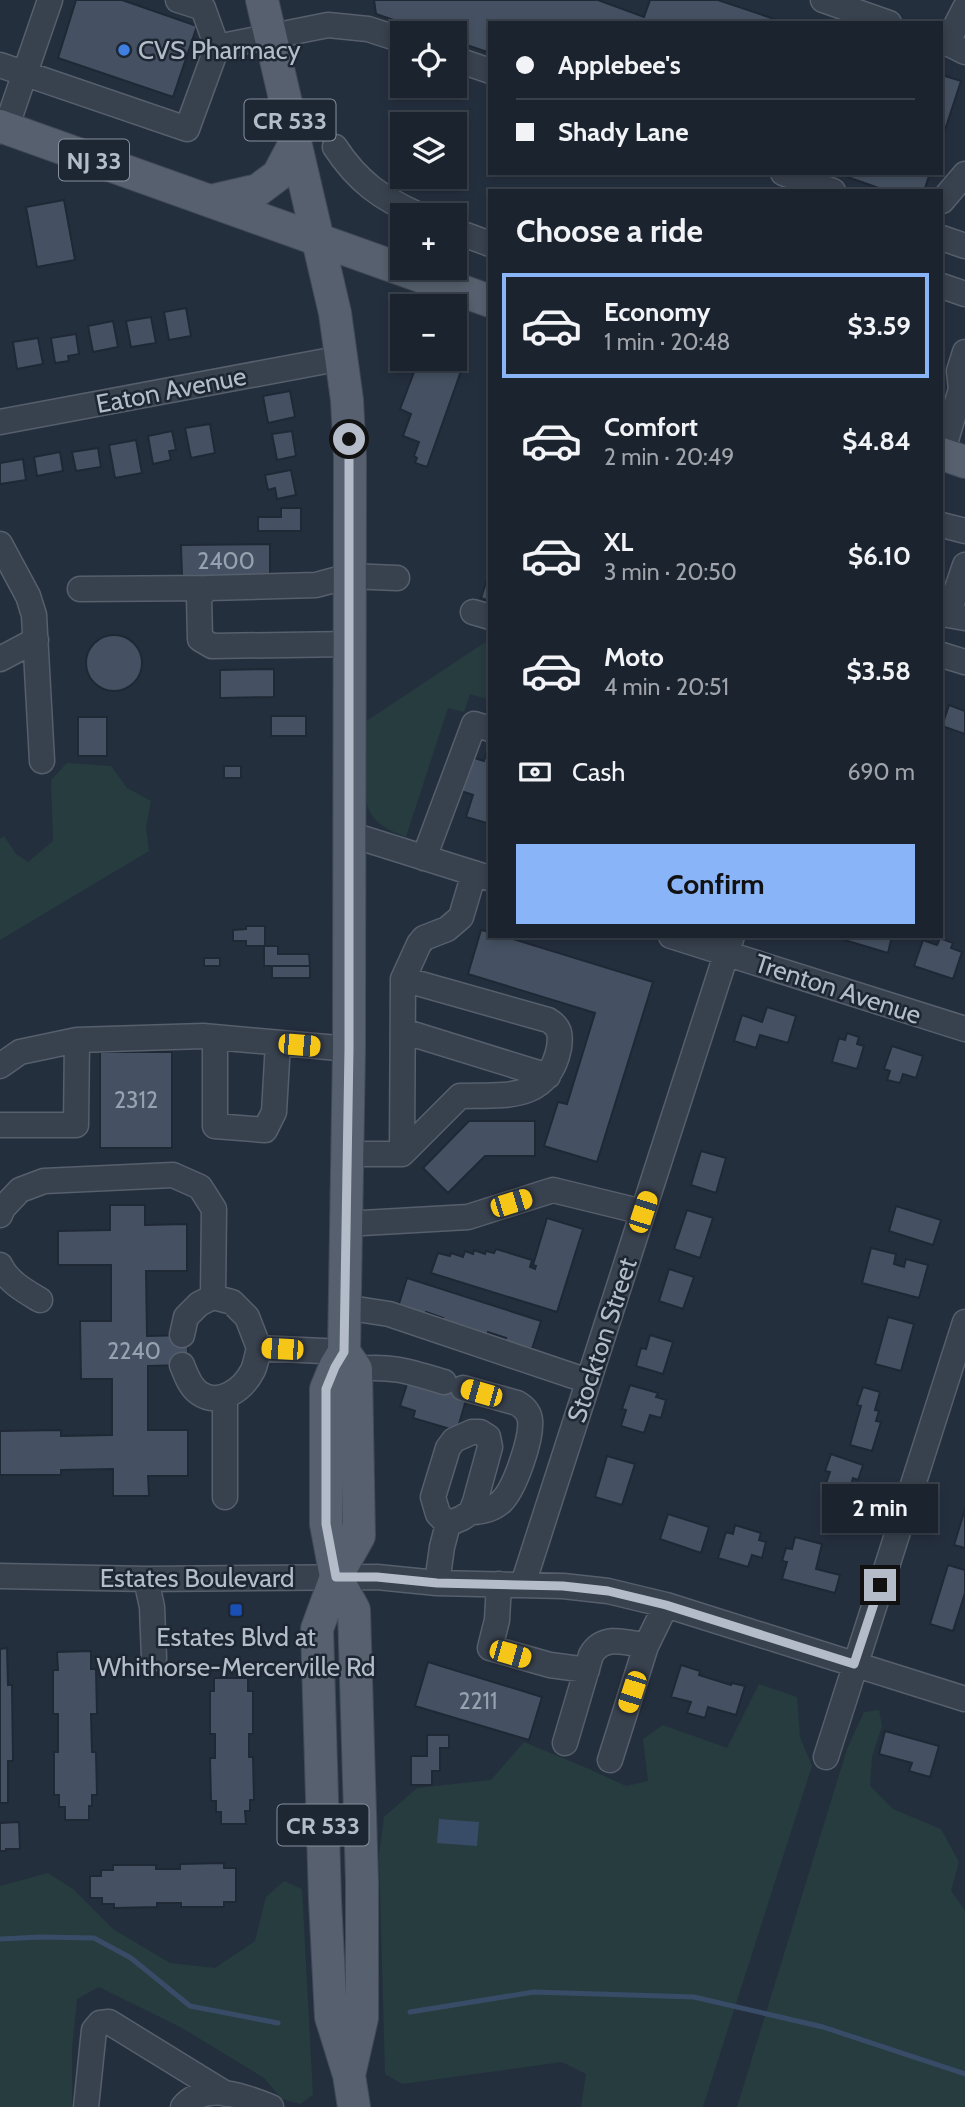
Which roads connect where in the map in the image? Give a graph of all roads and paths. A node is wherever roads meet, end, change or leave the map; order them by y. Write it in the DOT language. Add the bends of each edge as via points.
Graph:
graph roads {
  1 [pos="50,0"];
  2 [pos="178,0"];
  3 [pos="262,0"];
  4 [pos="823,0"];
  5 [pos="965,8"];
  6 [pos="883,21"];
  7 [pos="390,36"];
  8 [pos="271,38"];
  9 [pos="951,45"];
  10 [pos="217,47"];
  11 [pos="29,62"];
  12 [pos="467,63"];
  13 [pos="0,65"];
  14 [pos="488,70"];
  15 [pos="2,128"];
  16 [pos="295,143"];
  17 [pos="335,147"];
  18 [pos="965,174"];
  19 [pos="789,175"];
  20 [pos="827,189"];
  21 [pos="943,200"];
  22 [pos="210,201"];
  23 [pos="392,203"];
  24 [pos="467,235"];
  25 [pos="943,239"];
  26 [pos="318,240"];
  27 [pos="488,243"];
  28 [pos="965,246"];
  29 [pos="390,261"];
  30 [pos="448,280"];
  31 [pos="943,286"];
  32 [pos="965,294"];
  33 [pos="488,301"];
  34 [pos="965,352"];
  35 [pos="342,358"];
  36 [pos="958,388"];
  37 [pos="0,422"];
  38 [pos="943,450"];
  39 [pos="943,454"];
  40 [pos="965,462"];
  41 [pos="943,525"];
  42 [pos="965,531"];
  43 [pos="0,544"];
  44 [pos="964,572"];
  45 [pos="349,576"];
  46 [pos="397,578"];
  47 [pos="208,588"];
  48 [pos="80,589"];
  49 [pos="965,618"];
  50 [pos="36,640"];
  51 [pos="349,644"];
  52 [pos="943,655"];
  53 [pos="0,659"];
  54 [pos="965,662"];
  55 [pos="488,728"];
  56 [pos="42,761"];
  57 [pos="349,834"];
  58 [pos="424,858"];
  59 [pos="482,876"];
  60 [pos="684,938"];
  61 [pos="729,945"];
  62 [pos="403,979"];
  63 [pos="965,1030"];
  64 [pos="403,1031"];
  65 [pos="215,1037"];
  66 [pos="77,1040"];
  67 [pos="278,1043"];
  68 [pos="349,1049"];
  69 [pos="0,1066"];
  70 [pos="548,1076"];
  71 [pos="0,1125"];
  72 [pos="347,1154"];
  73 [pos="402,1154"];
  74 [pos="643,1212"];
  75 [pos="0,1215"];
  76 [pos="345,1224"];
  77 [pos="0,1265"];
  78 [pos="213,1297"];
  79 [pos="40,1300"];
  80 [pos="344,1307"];
  81 [pos="965,1322"];
  82 [pos="182,1335"];
  83 [pos="259,1348"];
  84 [pos="350,1361"];
  85 [pos="182,1365"];
  86 [pos="588,1381"];
  87 [pos="225,1397"];
  88 [pos="225,1497"];
  89 [pos="471,1512"];
  90 [pos="448,1524"];
  91 [pos="0,1576"];
  92 [pos="336,1577"];
  93 [pos="146,1579"];
  94 [pos="437,1583"];
  95 [pos="511,1584"];
  96 [pos="666,1605"];
  97 [pos="646,1646"];
  98 [pos="154,1658"];
  99 [pos="854,1664"];
  100 [pos="587,1670"];
  101 [pos="965,1699"];
  102 [pos="565,1743"];
  103 [pos="825,1757"];
  104 [pos="610,1760"];
  105 [pos="226,2094"];
  106 [pos="262,2105"];
  107 [pos="86,2107"];
  108 [pos="183,2107"];
  109 [pos="354,2107"];
  1 -- 11 [label="street"];
  2 -- 10 [label="street" via="204,8"];
  3 -- 8 [label="main road, CR 533"];
  4 -- 6 [label="street"];
  5 -- 9 [label="street"];
  7 -- 8 [label="street" via="328,25"];
  8 -- 10 [label="street"];
  8 -- 16 [label="main road, CR 533"];
  10 -- 11 [label="street" via="187,129"];
  11 -- 13 [label="street"];
  11 -- 15 [label="street"];
  12 -- 14 [label="street"];
  15 -- 22 [label="main road, NJ 33"];
  16 -- 22 [label="main road" via="278,175 258,190"];
  16 -- 26 [label="main road, CR 533"];
  17 -- 23 [label="street" via="365,183"];
  18 -- 21 [label="street"];
  19 -- 20 [label="street"];
  22 -- 26 [label="main road, NJ 33"];
  24 -- 27 [label="street"];
  25 -- 28 [label="street"];
  26 -- 29 [label="main road, NJ 33"];
  26 -- 35 [label="main road, CR 533"];
  30 -- 33 [label="main road, NJ 33"];
  31 -- 32 [label="street"];
  34 -- 36 [label="street"];
  35 -- 37 [label="street, Eaton Avenue"];
  35 -- 45 [label="main road, CR 533" via="350,458"];
  36 -- 38 [label="street"];
  39 -- 40 [label="main road"];
  41 -- 42 [label="street"];
  43 -- 50 [label="street" via="28,596"];
  44 -- 49 [label="street" via="948,615"];
  45 -- 46 [label="street"];
  45 -- 47 [label="street" via="316,585"];
  45 -- 51 [label="main road, CR 533"];
  47 -- 48 [label="street"];
  47 -- 51 [label="street" via="199,597 200,639 212,646"];
  50 -- 53 [label="street"];
  50 -- 56 [label="street"];
  51 -- 57 [label="main road, CR 533"];
  52 -- 54 [label="street"];
  55 -- 58 [label="street" via="474,724"];
  57 -- 58 [label="street"];
  57 -- 68 [label="main road, CR 533"];
  58 -- 59 [label="street"];
  59 -- 62 [label="street" via="461,917 419,944"];
  60 -- 61 [label="street, Trenton Avenue"];
  61 -- 63 [label="street, Trenton Avenue"];
  61 -- 74 [label="street, Stockton Street"];
  62 -- 64 [label="street"];
  62 -- 70 [label="street" via="556,1025 559,1044"];
  64 -- 70 [label="street"];
  64 -- 73 [label="street"];
  65 -- 66 [label="street"];
  65 -- 67 [label="street"];
  65 -- 67 [label="street" via="215,1126 265,1130 274,1112"];
  66 -- 69 [label="street" via="20,1052"];
  66 -- 71 [label="street" via="76,1125"];
  67 -- 68 [label="street"];
  68 -- 72 [label="main road, CR 533"];
  70 -- 73 [label="street" via="519,1094 460,1096"];
  72 -- 73 [label="street"];
  72 -- 76 [label="main road, CR 533"];
  74 -- 76 [label="street" via="553,1190 468,1217"];
  74 -- 86 [label="street, Stockton Street"];
  75 -- 78 [label="street" via="20,1190 44,1181 173,1175 200,1187 214,1209"];
  76 -- 80 [label="main road, CR 533"];
  77 -- 79 [label="street" via="4,1274"];
  78 -- 82 [label="street" via="186,1317"];
  78 -- 83 [label="street" via="232,1302 247,1317"];
  80 -- 84 [label="main road, CR 533"];
  80 -- 86 [label="street" via="389,1314"];
  81 -- 99 [label="street"];
  83 -- 84 [label="street"];
  83 -- 87 [label="street" via="253,1369 236,1392"];
  84 -- 89 [label="street" via="403,1369 525,1408 530,1417 529,1434 513,1483 503,1501 492,1509"];
  84 -- 92 [label="main road, CR 533" via="359,1536"];
  85 -- 87 [label="street" via="200,1395"];
  86 -- 95 [label="street, Stockton Street"];
  87 -- 88 [label="street"];
  89 -- 90 [label="street"];
  89 -- 90 [label="street" via="490,1447 488,1437 480,1432 463,1434 448,1448 433,1497 438,1514"];
  90 -- 94 [label="street"];
  91 -- 93 [label="street, Estates Boulevard"];
  92 -- 93 [label="street, Estates Boulevard"];
  92 -- 94 [label="street, Estates Boulevard"];
  92 -- 109 [label="main road, CR 533" via="354,1610 362,1882 362,2018 349,2075"];
  93 -- 98 [label="street"];
  94 -- 95 [label="street, Estates Boulevard"];
  95 -- 96 [label="street, Estates Boulevard" via="608,1591"];
  95 -- 100 [label="street, Stockton Street" via="489,1648"];
  96 -- 97 [label="street"];
  96 -- 99 [label="street, Estates Boulevard"];
  97 -- 100 [label="street" via="605,1641 596,1646"];
  97 -- 104 [label="street"];
  99 -- 101 [label="street, Estates Boulevard"];
  99 -- 103 [label="street"];
  100 -- 102 [label="street"];
  105 -- 106 [label="street"];
  105 -- 107 [label="street" via="108,2022 93,2030"];
  105 -- 108 [label="street" via="211,2092"];
}
